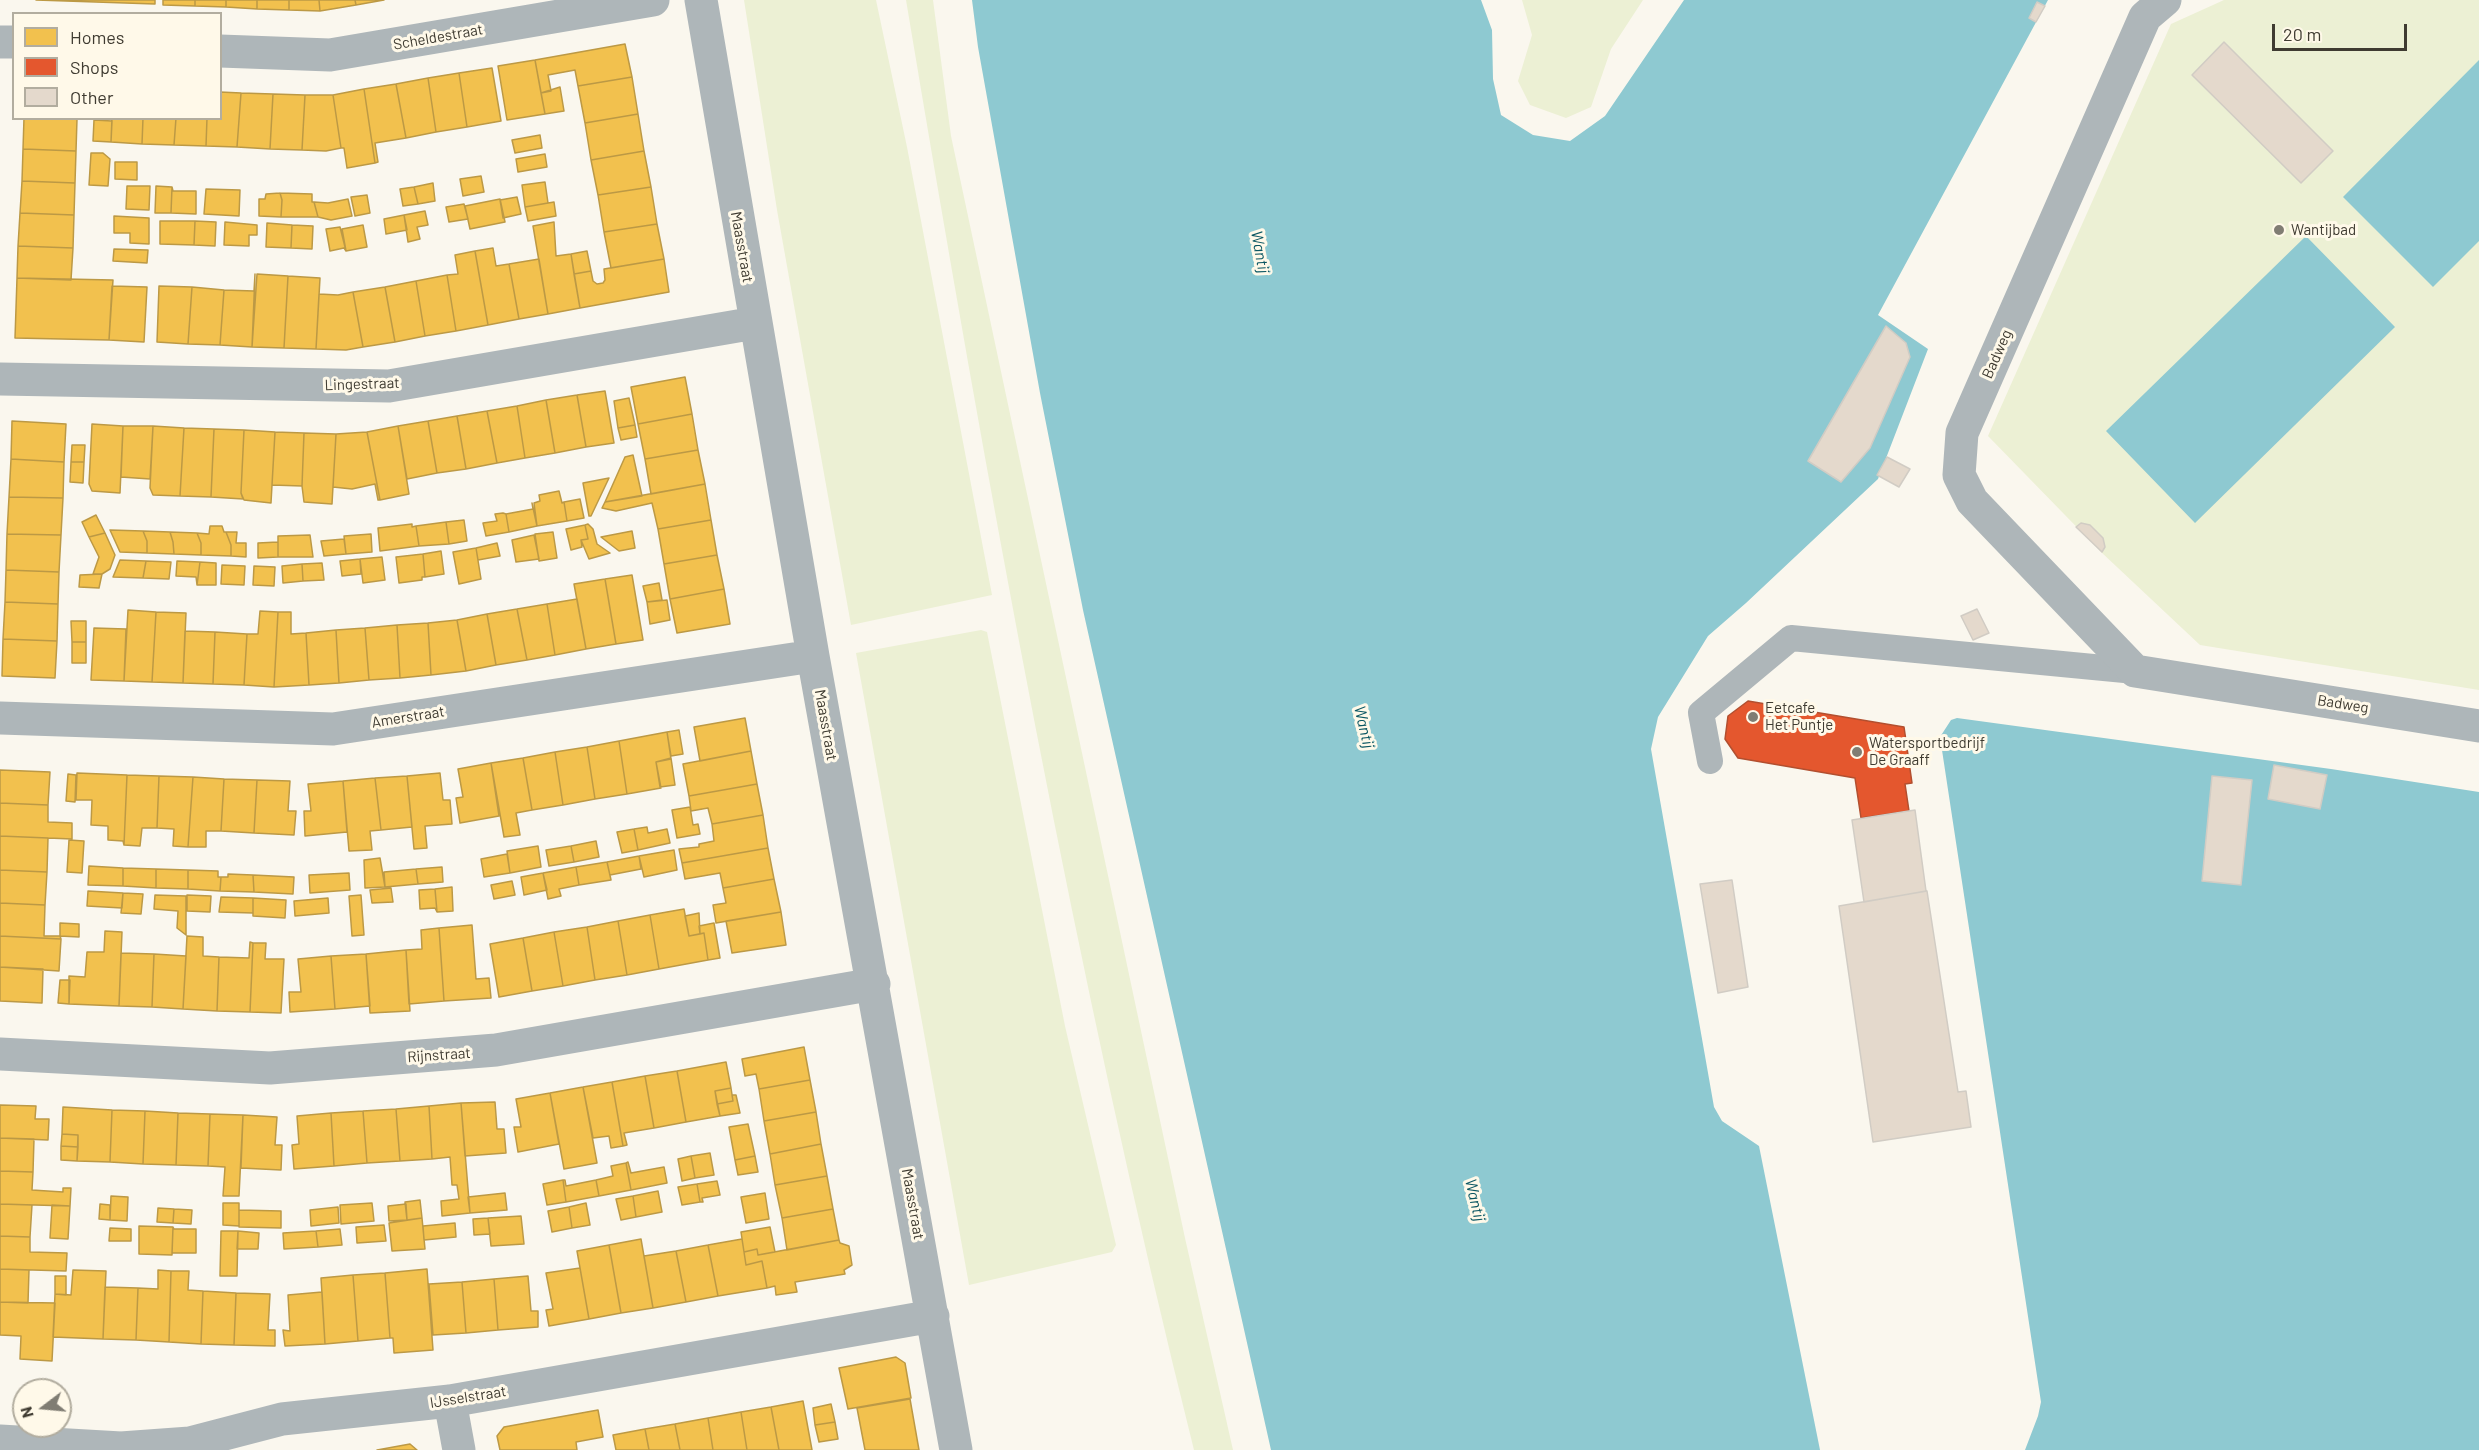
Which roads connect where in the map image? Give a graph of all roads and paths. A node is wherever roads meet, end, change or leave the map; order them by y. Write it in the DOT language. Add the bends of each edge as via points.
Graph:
graph roads {
  1 [pos="653,0"];
  2 [pos="701,0"];
  3 [pos="2165,0"];
  4 [pos="222,51"];
  5 [pos="755,323"];
  6 [pos="0,379"];
  7 [pos="813,656"];
  8 [pos="2135,671"];
  9 [pos="0,718"];
  10 [pos="2479,726"];
  11 [pos="1710,761"];
  12 [pos="874,984"];
  13 [pos="0,1054"];
  14 [pos="933,1316"];
  15 [pos="450,1401"];
  16 [pos="0,1441"];
  17 [pos="121,1449"];
  18 [pos="459,1450"];
  19 [pos="956,1450"];
  1 -- 4 [label="street, Scheldestraat" via="330,55"];
  2 -- 5 [label="street, Maasstraat"];
  3 -- 8 [label="street, Badweg" via="2145,17 1962,433 1959,475 1972,501"];
  5 -- 6 [label="street, Lingestraat" via="389,386"];
  5 -- 7 [label="street, Maasstraat"];
  7 -- 9 [label="street, Amerstraat" via="333,729"];
  7 -- 12 [label="street, Maasstraat"];
  8 -- 10 [label="street, Badweg"];
  8 -- 11 [label="lane, Badweg" via="1791,638 1701,714"];
  12 -- 13 [label="street, Rijnstraat" via="496,1050 270,1068"];
  12 -- 14 [label="street, Maasstraat"];
  14 -- 15 [label="street, IJsselstraat"];
  14 -- 19 [label="street, Maasstraat"];
  15 -- 17 [label="street, IJsselstraat" via="282,1419 190,1443"];
  15 -- 18 [label="street"];
  16 -- 17 [label="street, IJsselstraat"];
}
